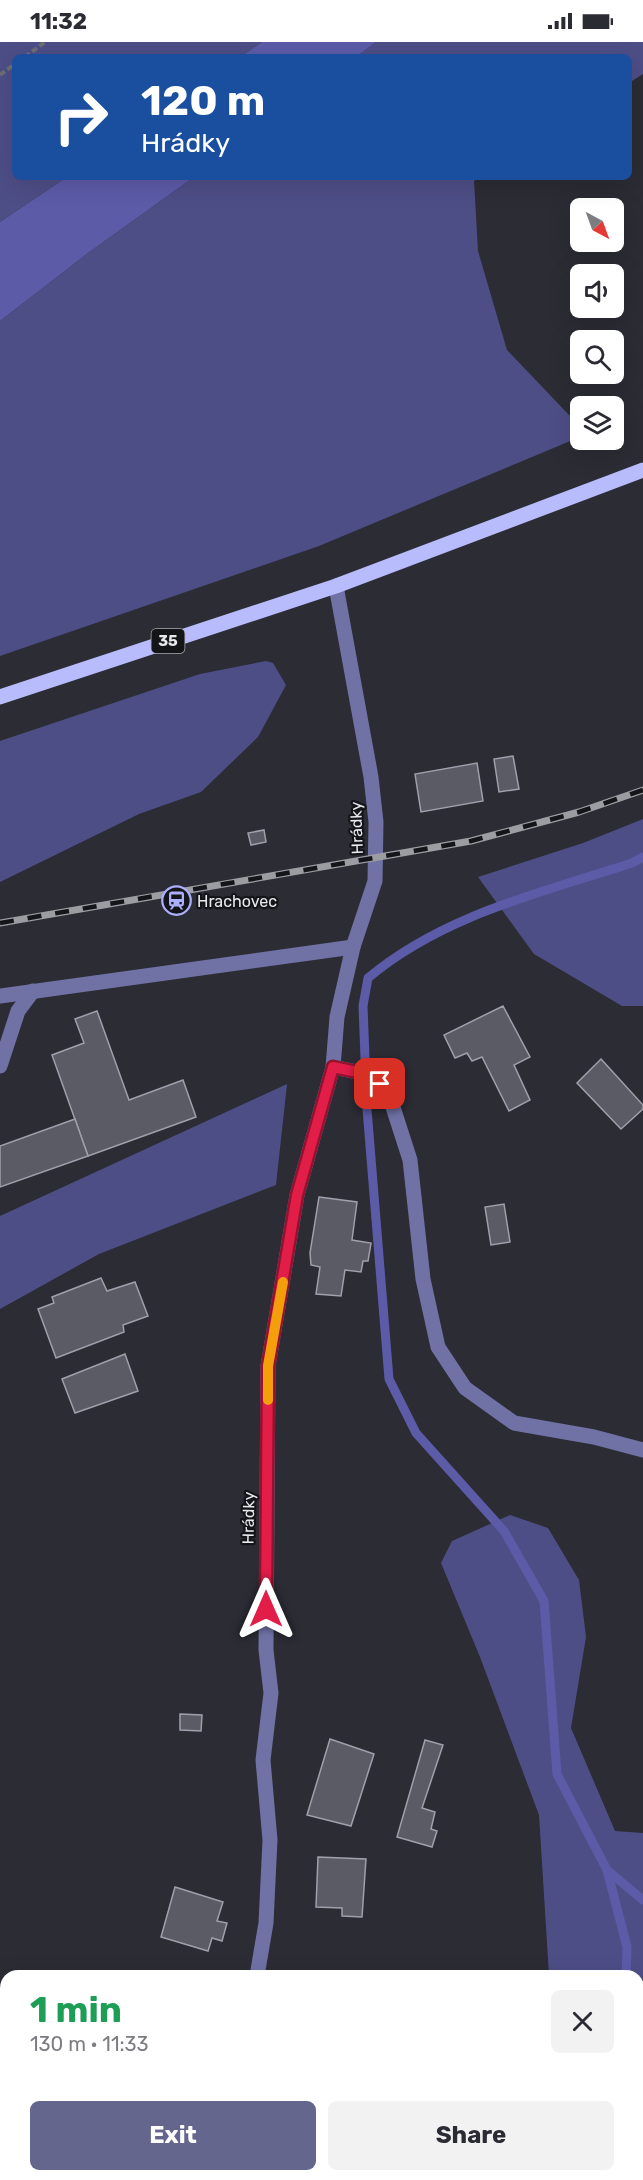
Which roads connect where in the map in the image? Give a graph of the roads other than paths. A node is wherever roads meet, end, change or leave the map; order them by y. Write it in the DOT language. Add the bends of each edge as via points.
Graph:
graph roads {
  1 [pos="643,470"];
  2 [pos="336,585"];
  3 [pos="0,697"];
  4 [pos="353,947"];
  5 [pos="33,991"];
  6 [pos="0,996"];
  7 [pos="0,1066"];
  8 [pos="333,1067"];
  9 [pos="643,1450"];
  10 [pos="258,1970"];
  1 -- 2 [label="main road, 35"];
  2 -- 3 [label="main road, 35"];
  2 -- 4 [label="street, Hrádky" via="376,822 375,881"];
  4 -- 5 [label="street"];
  4 -- 8 [label="street, Hrádky" via="337,1017"];
  5 -- 6 [label="street"];
  5 -- 7 [label="street" via="18,1011"];
  8 -- 9 [label="street" via="357,1072 380,1084 391,1101 410,1160 423,1279 438,1347 465,1388 514,1423"];
  8 -- 10 [label="street, Hrádky" via="297,1195 268,1366 266,1650 272,1693 263,1760 270,1840 266,1923"];
}
